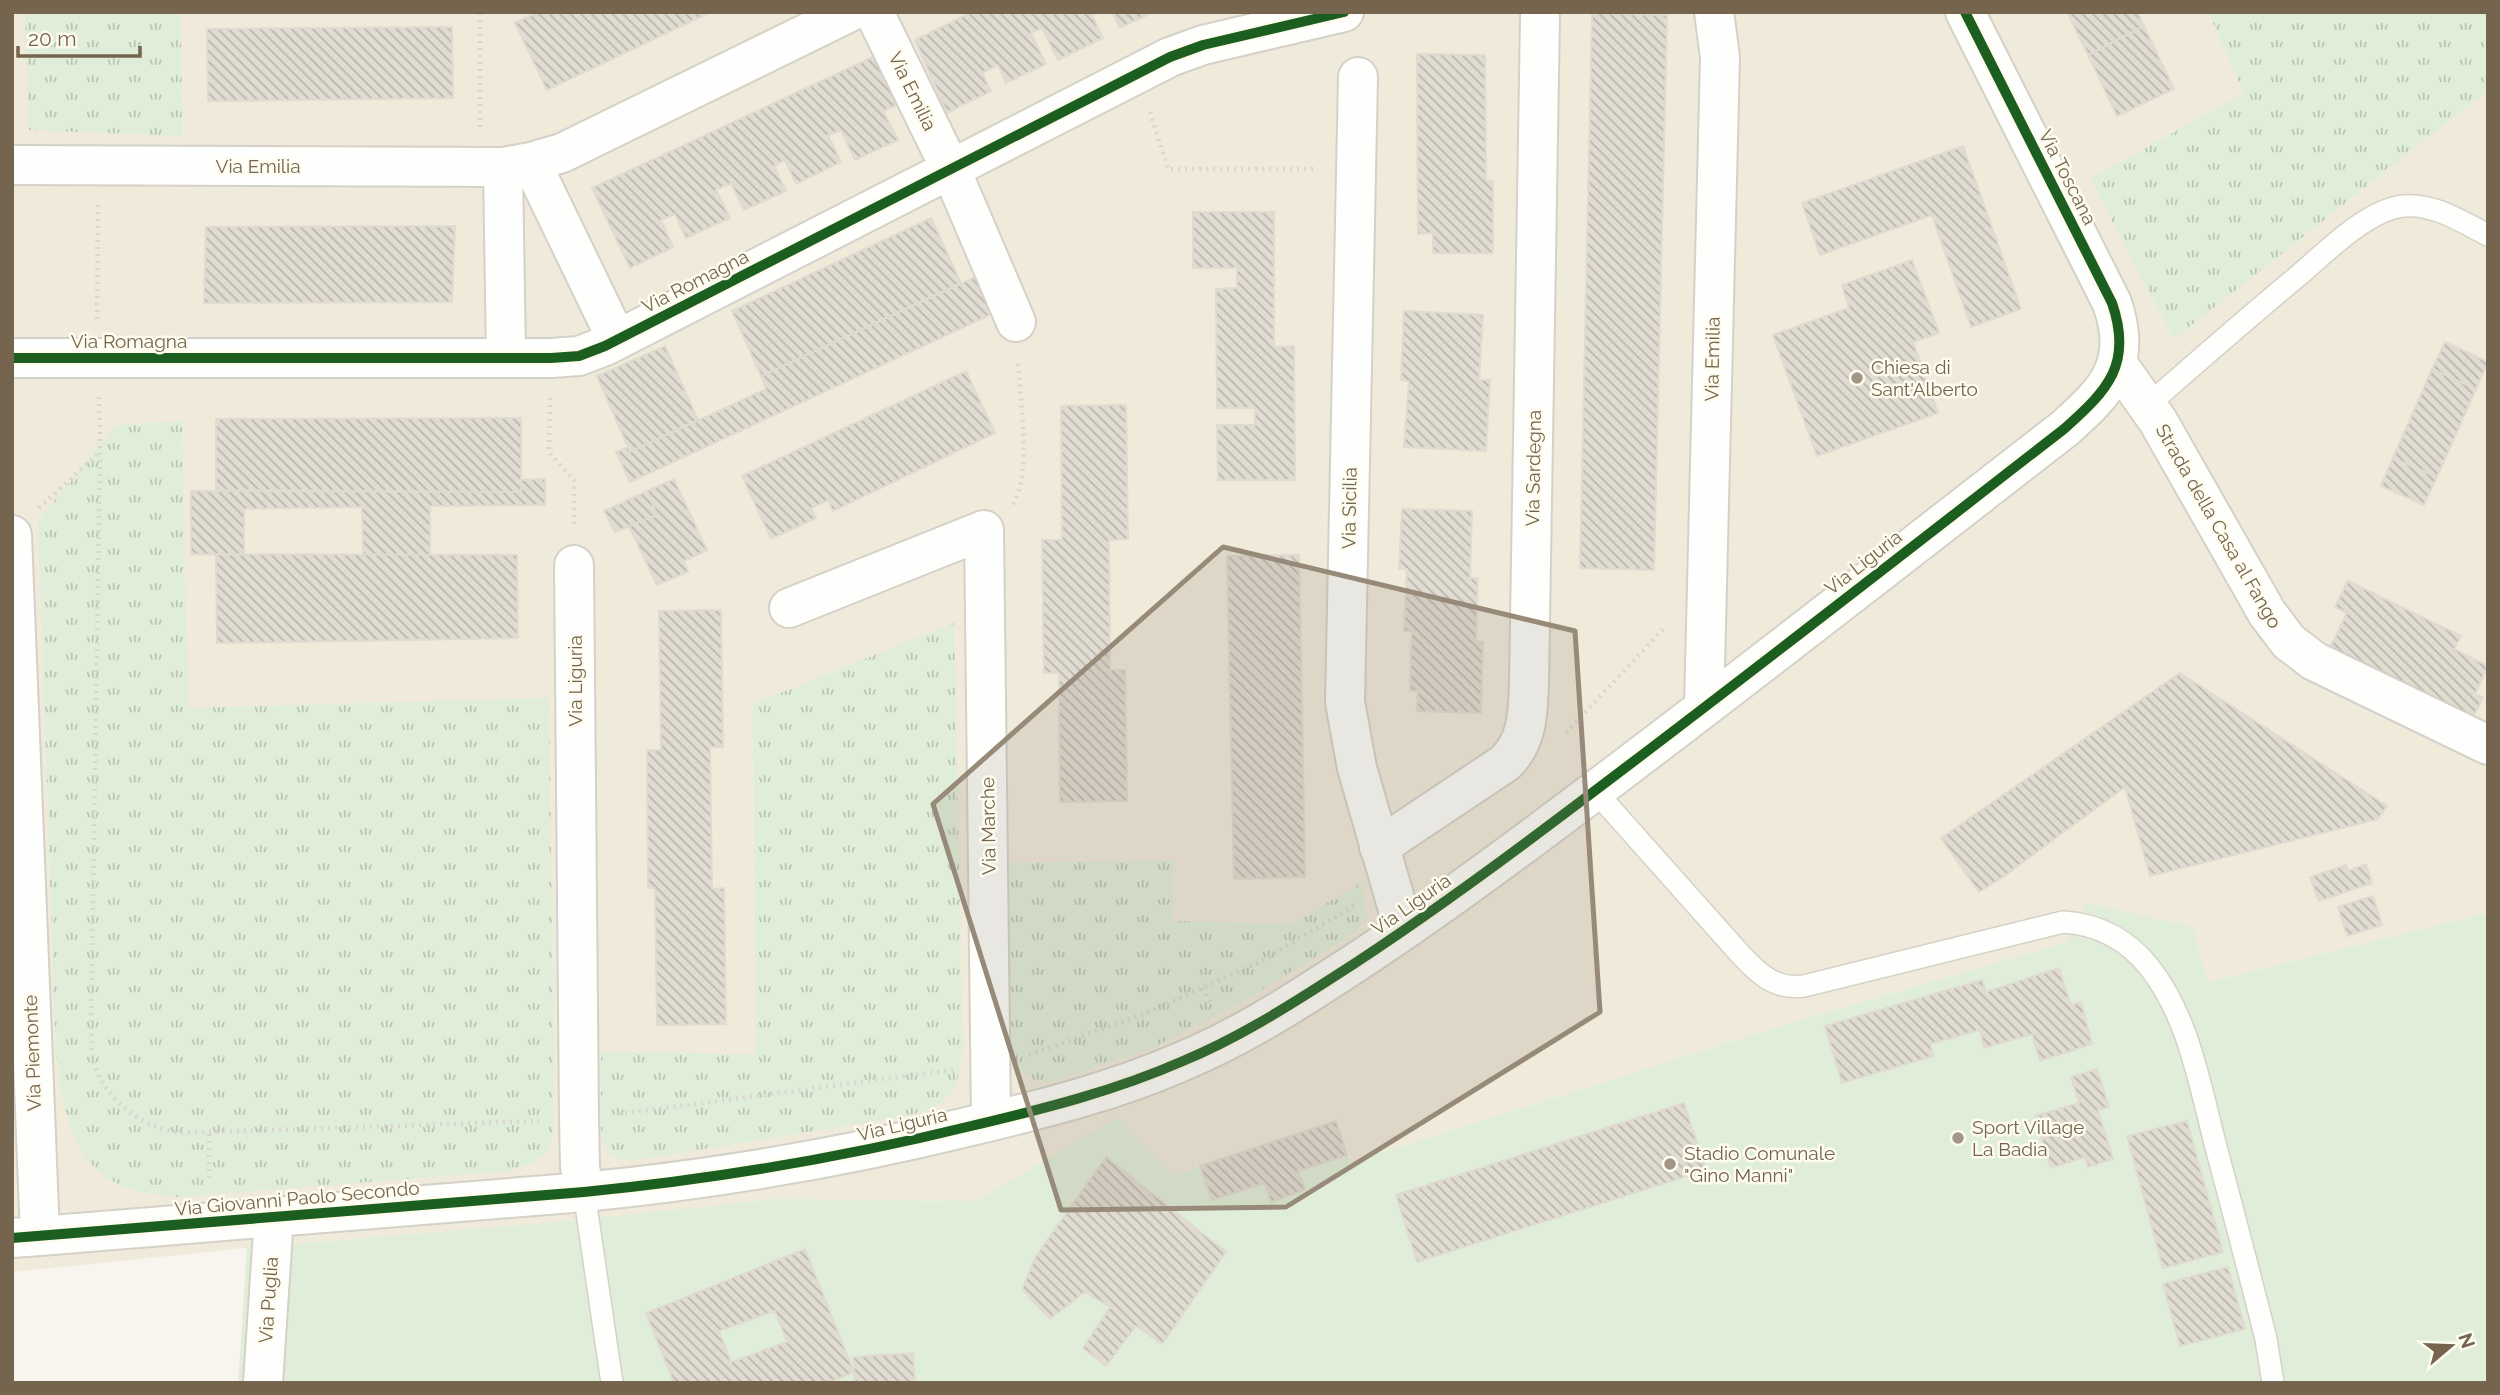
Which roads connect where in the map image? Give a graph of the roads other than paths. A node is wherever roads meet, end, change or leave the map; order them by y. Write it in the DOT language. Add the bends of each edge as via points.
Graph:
graph roads {
  1 [pos="850,12"];
  2 [pos="874,12"];
  3 [pos="1345,12"];
  4 [pos="1714,12"];
  5 [pos="1965,12"];
  6 [pos="1540,16"];
  7 [pos="1358,77"];
  8 [pos="12,165"];
  9 [pos="505,165"];
  10 [pos="951,170"];
  11 [pos="2488,235"];
  12 [pos="1016,323"];
  13 [pos="617,340"];
  14 [pos="12,358"];
  15 [pos="506,358"];
  16 [pos="2118,363"];
  17 [pos="2148,405"];
  18 [pos="25,522"];
  19 [pos="574,565"];
  20 [pos="789,608"];
  21 [pos="1704,707"];
  22 [pos="2488,745"];
  23 [pos="1595,791"];
  24 [pos="1379,847"];
  25 [pos="1404,930"];
  26 [pos="991,1121"];
  27 [pos="584,1192"];
  28 [pos="274,1217"];
  29 [pos="26,1237"];
  30 [pos="263,1383"];
  31 [pos="612,1383"];
  32 [pos="2273,1383"];
  1 -- 9 [label="street, Via Emilia" via="562,153"];
  2 -- 10 [label="street, Via Emilia"];
  3 -- 10 [label="street, Via Romagna" via="1170,57"];
  4 -- 21 [label="street, Via Emilia" via="1720,57"];
  5 -- 16 [label="street, Via Toscana" via="2112,303 2120,334"];
  6 -- 24 [label="street, Via Sardegna" via="1525,728 1519,747 1505,763"];
  7 -- 24 [label="street, Via Sicilia" via="1345,702"];
  8 -- 9 [label="street, Via Emilia"];
  9 -- 13 [label="street"];
  9 -- 15 [label="street"];
  10 -- 12 [label="street"];
  10 -- 13 [label="street, Via Romagna"];
  11 -- 17 [label="lane" via="2443,212 2418,206 2389,208 2354,229"];
  13 -- 15 [label="street, Via Romagna" via="586,354"];
  14 -- 15 [label="street, Via Romagna"];
  16 -- 17 [label="street, Strada della Casa al Fango"];
  16 -- 21 [label="street, Via Liguria" via="2091,404 2064,429"];
  17 -- 22 [label="street, Strada della Casa al Fango" via="2258,599 2289,642 2314,661"];
  18 -- 29 [label="street, Via Piemonte"];
  19 -- 27 [label="street, Via Liguria" via="579,1119"];
  20 -- 26 [label="street, Via Marche" via="984,530"];
  21 -- 23 [label="street, Via Liguria"];
  23 -- 25 [label="street, Via Liguria"];
  23 -- 32 [label="lane" via="1747,961 1784,987 1804,986 2063,922 2093,926 2130,946 2166,993 2191,1052 2264,1328"];
  24 -- 25 [label="street, Via Sicilia"];
  25 -- 26 [label="street, Via Liguria" via="1268,1018 1188,1059 1091,1095"];
  26 -- 27 [label="street, Via Liguria" via="808,1163"];
  27 -- 28 [label="street, Via Giovanni Paolo Secondo"];
  27 -- 31 [label="lane"];
  28 -- 29 [label="street, Via Giovanni Paolo Secondo"];
  28 -- 30 [label="street, Via Puglia"];
}
